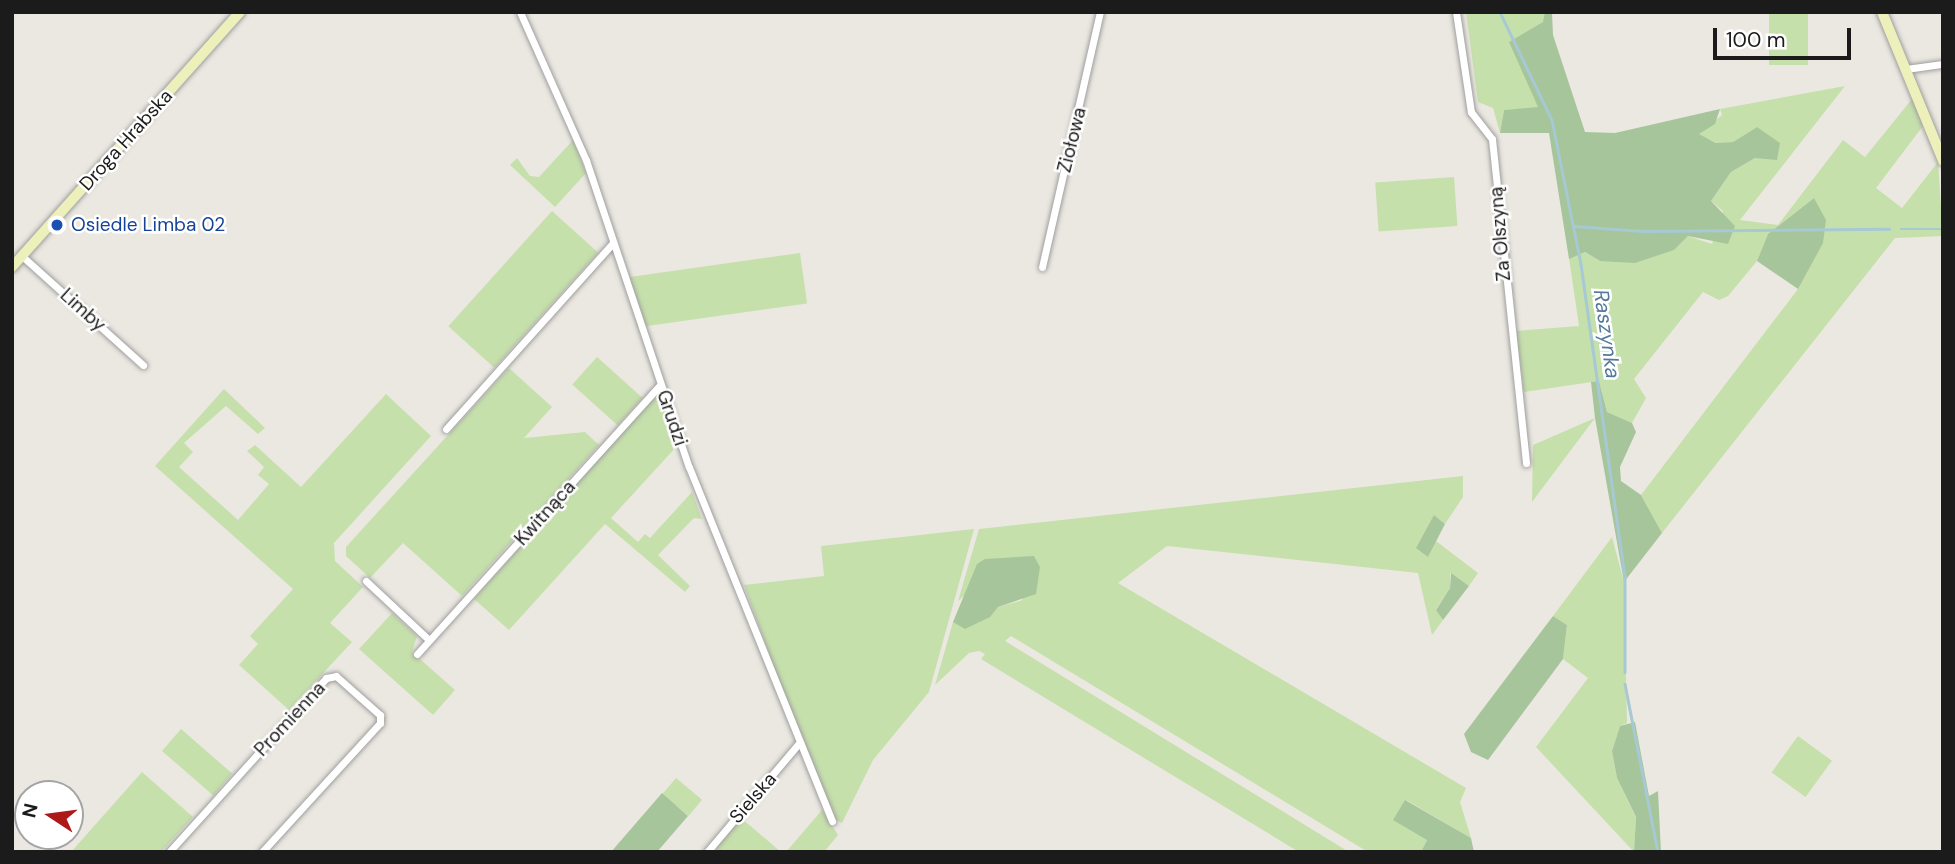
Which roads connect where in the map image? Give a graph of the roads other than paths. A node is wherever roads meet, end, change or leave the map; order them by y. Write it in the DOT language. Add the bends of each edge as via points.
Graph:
graph roads {
  1 [pos="240,12"];
  2 [pos="520,12"];
  3 [pos="1100,12"];
  4 [pos="1456,12"];
  5 [pos="1882,12"];
  6 [pos="1943,64"];
  7 [pos="1906,69"];
  8 [pos="1943,161"];
  9 [pos="613,243"];
  10 [pos="22,256"];
  11 [pos="12,267"];
  12 [pos="1042,267"];
  13 [pos="143,365"];
  14 [pos="660,385"];
  15 [pos="446,429"];
  16 [pos="1526,463"];
  17 [pos="366,581"];
  18 [pos="429,640"];
  19 [pos="417,654"];
  20 [pos="799,743"];
  21 [pos="832,821"];
  22 [pos="169,852"];
  23 [pos="262,852"];
  24 [pos="707,852"];
  1 -- 10 [label="street, Droga Hrabska"];
  2 -- 9 [label="street, Grudzi" via="586,160"];
  3 -- 12 [label="street, Ziołowa"];
  4 -- 16 [label="street, Za Olszyną" via="1471,112 1492,139"];
  5 -- 7 [label="street"];
  6 -- 7 [label="street"];
  7 -- 8 [label="street"];
  9 -- 14 [label="street, Grudzi"];
  9 -- 15 [label="street"];
  10 -- 11 [label="street, Droga Hrabska"];
  10 -- 13 [label="street, Limby"];
  14 -- 18 [label="street, Kwitnąca"];
  14 -- 20 [label="street, Grudzi"];
  17 -- 18 [label="street"];
  18 -- 19 [label="street, Kwitnąca"];
  20 -- 21 [label="street, Grudzi"];
  20 -- 24 [label="street, Sielska"];
  22 -- 23 [label="street, Promienna" via="326,678 336,677 380,715 380,723"];
}
